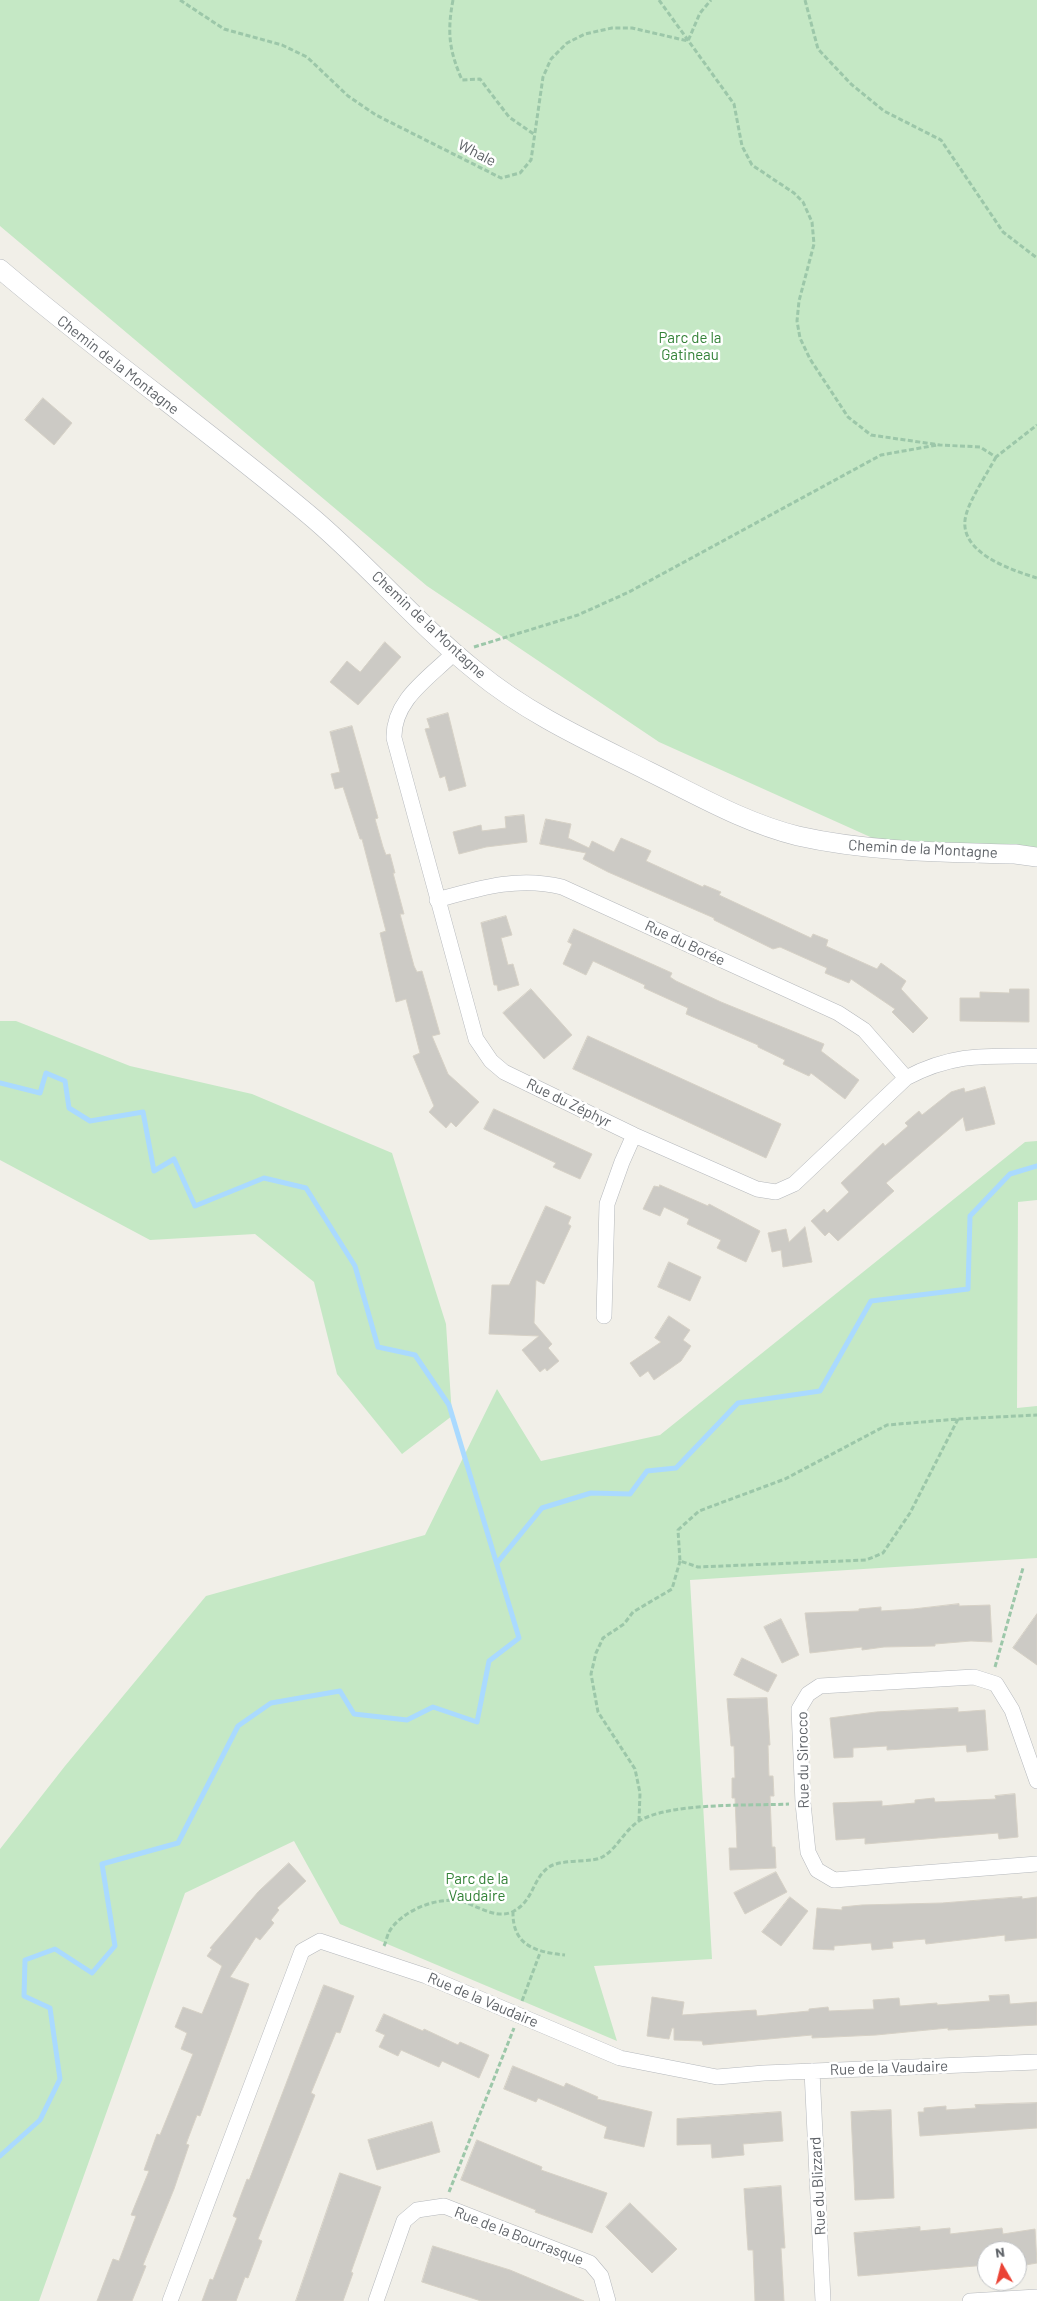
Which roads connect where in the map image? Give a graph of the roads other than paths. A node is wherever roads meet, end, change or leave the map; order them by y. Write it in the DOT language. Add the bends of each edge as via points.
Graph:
graph roads {
  1 [pos="0,269"];
  2 [pos="454,653"];
  3 [pos="1037,851"];
  4 [pos="1015,854"];
  5 [pos="1037,857"];
  6 [pos="437,900"];
  7 [pos="1037,1056"];
  8 [pos="906,1078"];
  9 [pos="634,1134"];
  10 [pos="604,1316"];
  11 [pos="1037,1781"];
  12 [pos="1037,1864"];
  13 [pos="1037,2062"];
  14 [pos="812,2071"];
  15 [pos="1037,2297"];
  16 [pos="1018,2300"];
  17 [pos="170,2301"];
  18 [pos="376,2301"];
  19 [pos="608,2301"];
  20 [pos="823,2301"];
  21 [pos="970,2301"];
  1 -- 2 [label="street, Chemin de la Montagne" via="330,532"];
  2 -- 4 [label="street, Chemin de la Montagne" via="529,710 758,823 797,835 878,848"];
  2 -- 6 [label="street, Rue du Zéphyr" via="406,699 396,715 394,726 394,738"];
  3 -- 4 [label="street, Chemin de la Montagne"];
  4 -- 5 [label="street, Chemin de la Montagne"];
  6 -- 8 [label="street, Rue du Borée" via="513,881 562,887 838,1013 864,1030"];
  6 -- 9 [label="street, Rue du Zéphyr" via="476,1040 490,1061 504,1072"];
  7 -- 8 [label="street, Rue du Zéphyr" via="954,1059 926,1067"];
  8 -- 9 [label="street, Rue du Zéphyr" via="794,1184 776,1192 757,1189"];
  9 -- 10 [label="street" via="607,1204"];
  11 -- 12 [label="street, Rue du Sirocco" via="1012,1710 996,1684 974,1677 820,1686 808,1694 799,1709 802,1803 808,1852 817,1870 834,1880"];
  13 -- 14 [label="street, Rue de la Vaudaire"];
  14 -- 17 [label="street, Rue de la Vaudaire" via="717,2077 620,2058 378,1958 320,1941 302,1952"];
  14 -- 20 [label="street, Rue du Blizzard"];
  15 -- 16 [label="street"];
  16 -- 21 [label="street"];
  18 -- 19 [label="street, Rue de la Bourrasque" via="404,2222 417,2210 444,2206 590,2263 602,2276"];
}
